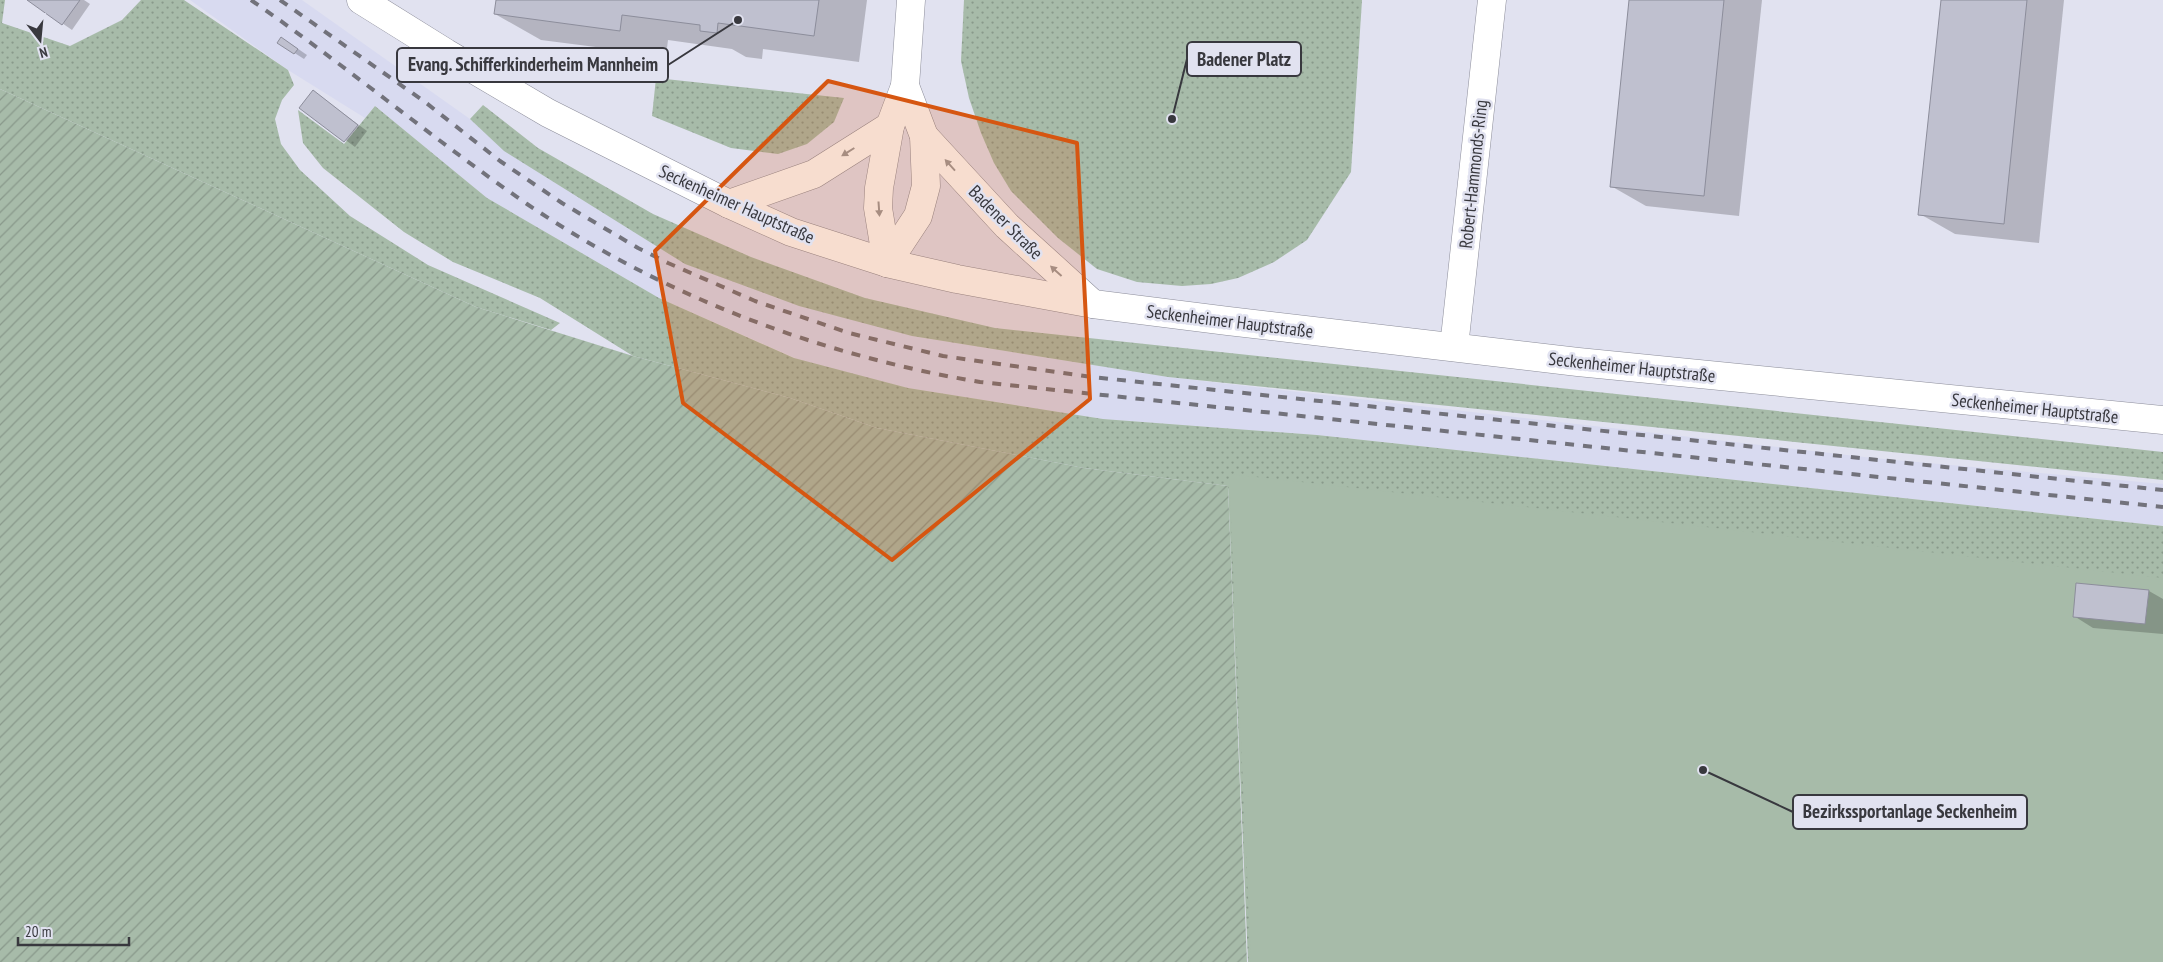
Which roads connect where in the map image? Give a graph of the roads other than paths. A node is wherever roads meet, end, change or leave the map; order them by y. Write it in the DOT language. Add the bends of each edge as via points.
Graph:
graph roads {
  1 [pos="361,0"];
  2 [pos="911,0"];
  3 [pos="1492,0"];
  4 [pos="905,86"];
  5 [pos="890,126"];
  6 [pos="924,136"];
  7 [pos="729,204"];
  8 [pos="887,263"];
  9 [pos="1093,304"];
  10 [pos="1454,347"];
  11 [pos="2163,420"];
  1 -- 7 [label="main road, Seckenheimer Hauptstraße" via="548,113"];
  2 -- 4 [label="main road, Badener Straße"];
  3 -- 10 [label="main road, Robert-Hammonds-Ring"];
  4 -- 5 [label="main road, Badener Straße"];
  4 -- 6 [label="main road, Badener Straße"];
  5 -- 7 [label="main road, one-way" via="814,174"];
  5 -- 8 [label="main road, Badener Straße, one-way" via="878,208"];
  6 -- 8 [label="main road, Badener Straße" via="926,186 918,216"];
  9 -- 6 [label="main road, Badener Straße, one-way" via="1007,226"];
  7 -- 8 [label="main road, Seckenheimer Hauptstraße" via="791,232"];
  8 -- 9 [label="main road, Seckenheimer Hauptstraße"];
  9 -- 10 [label="main road, Seckenheimer Hauptstraße"];
  10 -- 11 [label="main road, Seckenheimer Hauptstraße"];
}
